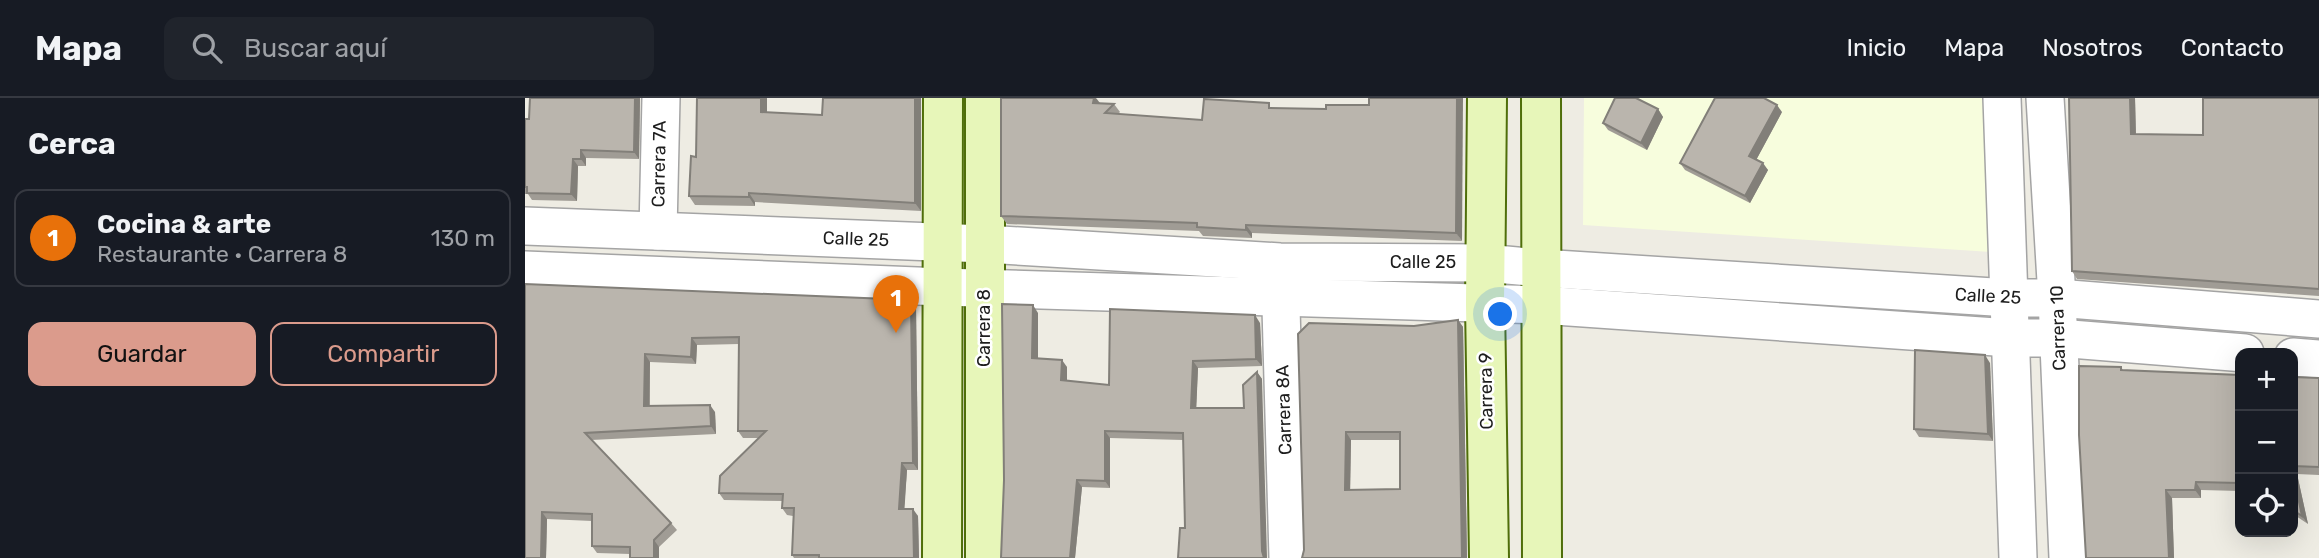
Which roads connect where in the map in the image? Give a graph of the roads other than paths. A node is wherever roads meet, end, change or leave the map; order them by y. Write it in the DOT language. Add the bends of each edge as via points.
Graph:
graph roads {
  1 [pos="661,98"];
  2 [pos="943,98"];
  3 [pos="985,98"];
  4 [pos="1487,98"];
  5 [pos="1541,98"];
  6 [pos="2001,98"];
  7 [pos="2045,98"];
  8 [pos="525,226"];
  9 [pos="658,231"];
  10 [pos="943,242"];
  11 [pos="985,244"];
  12 [pos="1280,262"];
  13 [pos="1485,262"];
  14 [pos="525,270"];
  15 [pos="942,287"];
  16 [pos="1540,287"];
  17 [pos="983,288"];
  18 [pos="1280,298"];
  19 [pos="2009,298"];
  20 [pos="2057,298"];
  21 [pos="1485,304"];
  22 [pos="2319,319"];
  23 [pos="2010,338"];
  24 [pos="2058,338"];
  25 [pos="2235,352"];
  26 [pos="2298,357"];
  27 [pos="2319,359"];
  28 [pos="941,558"];
  29 [pos="985,558"];
  30 [pos="1288,558"];
  31 [pos="1489,558"];
  32 [pos="1542,558"];
  33 [pos="2018,558"];
  34 [pos="2068,558"];
  1 -- 9 [label="street, Carrera 7A"];
  2 -- 10 [label="street"];
  3 -- 11 [label="street, Carrera 8"];
  4 -- 13 [label="street, Carrera 9"];
  5 -- 16 [label="street"];
  6 -- 19 [label="street"];
  7 -- 20 [label="street, Carrera 10"];
  8 -- 9 [label="street, Calle 25"];
  9 -- 10 [label="street, Calle 25"];
  10 -- 11 [label="street, Calle 25"];
  10 -- 15 [label="street"];
  11 -- 12 [label="street, Calle 25"];
  11 -- 17 [label="street, Carrera 8"];
  12 -- 13 [label="street, Calle 25"];
  12 -- 18 [label="street, Carrera 8A"];
  13 -- 16 [label="street, Calle 25"];
  13 -- 21 [label="street, Carrera 9"];
  14 -- 15 [label="street, Calle 25"];
  15 -- 17 [label="street, Calle 25"];
  15 -- 28 [label="street"];
  16 -- 19 [label="street, Calle 25"];
  16 -- 21 [label="street, Calle 25"];
  16 -- 23 [label="street, Calle 25"];
  16 -- 32 [label="street"];
  17 -- 18 [label="street, Calle 25"];
  17 -- 29 [label="street, Carrera 8"];
  18 -- 21 [label="street, Calle 25"];
  18 -- 30 [label="street, Carrera 8A"];
  19 -- 20 [label="street, Calle 25"];
  19 -- 23 [label="street"];
  20 -- 22 [label="street, Calle 25"];
  20 -- 24 [label="street, Carrera 10"];
  21 -- 31 [label="street, Carrera 9"];
  23 -- 24 [label="street, Calle 25"];
  23 -- 33 [label="street"];
  24 -- 25 [label="street, Calle 25"];
  24 -- 34 [label="street, Carrera 10"];
  26 -- 27 [label="street"];
}
